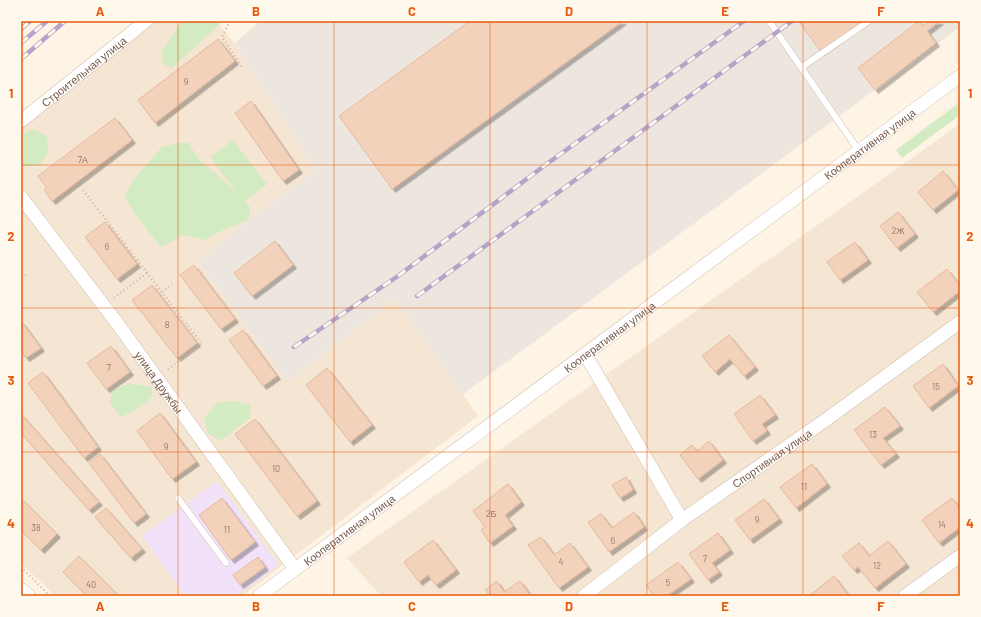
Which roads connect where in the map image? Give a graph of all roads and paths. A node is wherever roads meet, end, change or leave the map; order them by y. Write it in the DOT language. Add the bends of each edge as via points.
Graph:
graph roads {
  1 [pos="146,21"];
  2 [pos="230,21"];
  3 [pos="769,21"];
  4 [pos="869,21"];
  5 [pos="242,67"];
  6 [pos="802,67"];
  7 [pos="960,76"];
  8 [pos="21,121"];
  9 [pos="859,150"];
  10 [pos="83,190"];
  11 [pos="21,197"];
  12 [pos="147,273"];
  13 [pos="27,275"];
  14 [pos="21,276"];
  15 [pos="172,284"];
  16 [pos="162,292"];
  17 [pos="103,305"];
  18 [pos="960,322"];
  19 [pos="585,354"];
  20 [pos="157,378"];
  21 [pos="178,498"];
  22 [pos="682,520"];
  23 [pos="960,556"];
  24 [pos="226,563"];
  25 [pos="21,567"];
  26 [pos="295,569"];
  27 [pos="21,591"];
  28 [pos="27,596"];
  29 [pos="50,596"];
  30 [pos="259,596"];
  31 [pos="584,596"];
  32 [pos="905,596"];
  1 -- 8 [label="street, Строительная улица"];
  2 -- 5 [label="path" via="222,37"];
  3 -- 6 [label="lane"];
  4 -- 6 [label="lane"];
  6 -- 9 [label="lane"];
  7 -- 9 [label="street, Кооперативная улица"];
  9 -- 19 [label="street, Кооперативная улица"];
  10 -- 12 [label="path"];
  11 -- 17 [label="street, улица Дружбы"];
  12 -- 16 [label="path"];
  12 -- 17 [label="path"];
  13 -- 14 [label="path"];
  15 -- 16 [label="path"];
  16 -- 20 [label="path" via="202,344"];
  17 -- 20 [label="street, улица Дружбы"];
  18 -- 22 [label="street, Спортивная улица"];
  19 -- 22 [label="street"];
  19 -- 26 [label="street, Кооперативная улица"];
  20 -- 26 [label="street, улица Дружбы"];
  21 -- 24 [label="lane"];
  22 -- 31 [label="street, Спортивная улица"];
  23 -- 32 [label="street"];
  25 -- 29 [label="path"];
  26 -- 30 [label="street, Кооперативная улица"];
  27 -- 28 [label="street"];
}
